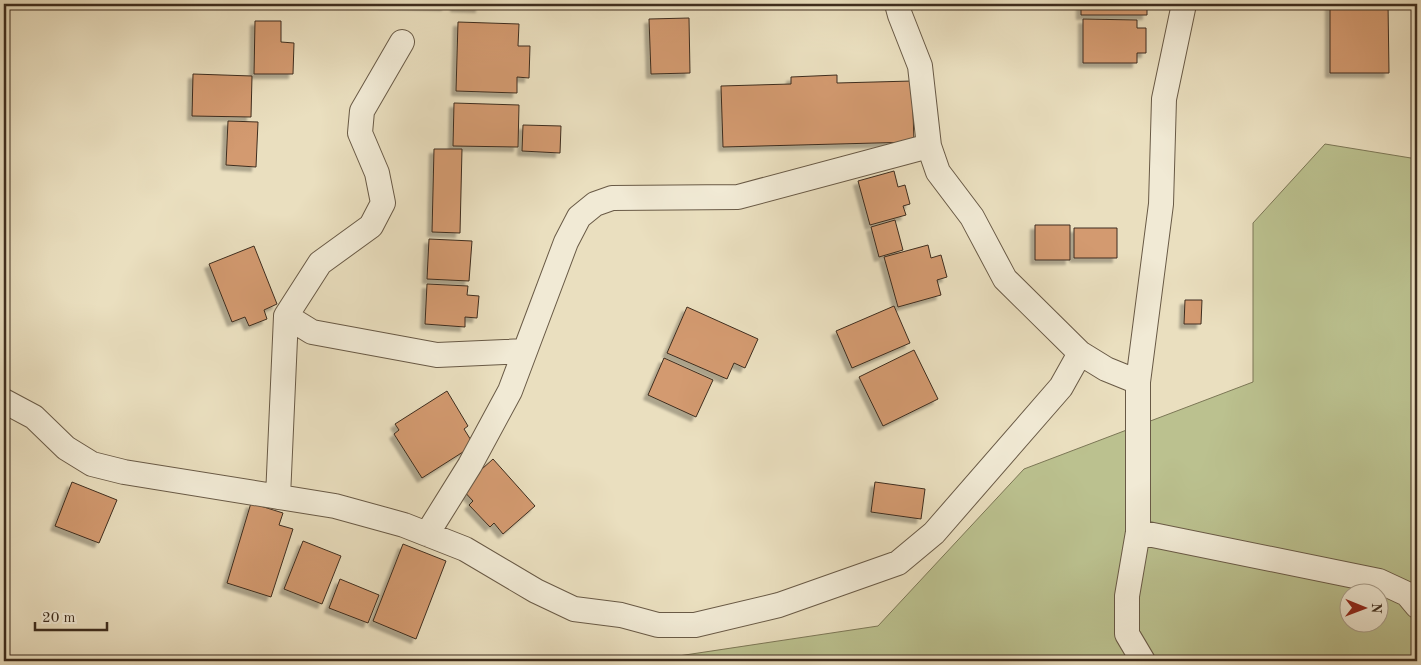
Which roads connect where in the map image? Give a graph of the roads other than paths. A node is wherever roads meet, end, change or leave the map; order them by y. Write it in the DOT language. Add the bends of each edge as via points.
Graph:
graph roads {
  1 [pos="897,4"];
  2 [pos="1184,4"];
  3 [pos="402,42"];
  4 [pos="930,146"];
  5 [pos="286,316"];
  6 [pos="525,351"];
  7 [pos="1080,353"];
  8 [pos="1138,382"];
  9 [pos="4,401"];
  10 [pos="278,497"];
  11 [pos="1138,532"];
  12 [pos="428,534"];
  13 [pos="1417,606"];
  14 [pos="1143,661"];
  1 -- 4 [label="street" via="920,66"];
  2 -- 8 [label="street" via="1164,99 1161,204"];
  3 -- 5 [label="street" via="362,111 360,133 378,173 383,203 371,226 320,263"];
  4 -- 6 [label="street" via="738,197 612,198 594,204 579,217 566,242"];
  4 -- 7 [label="street" via="938,172 972,217 1005,279"];
  5 -- 6 [label="street" via="312,332 437,355"];
  5 -- 10 [label="street"];
  6 -- 12 [label="street" via="510,391"];
  7 -- 8 [label="street" via="1106,369"];
  7 -- 12 [label="street" via="1061,387 934,533 898,562 779,605 695,625 658,625 621,615 574,609 536,591 465,549"];
  8 -- 11 [label="street"];
  9 -- 10 [label="street" via="34,417 66,448 92,464"];
  10 -- 12 [label="street" via="335,506"];
  11 -- 13 [label="street" via="1379,581 1407,594"];
  11 -- 14 [label="street" via="1127,596 1127,634"];
}
